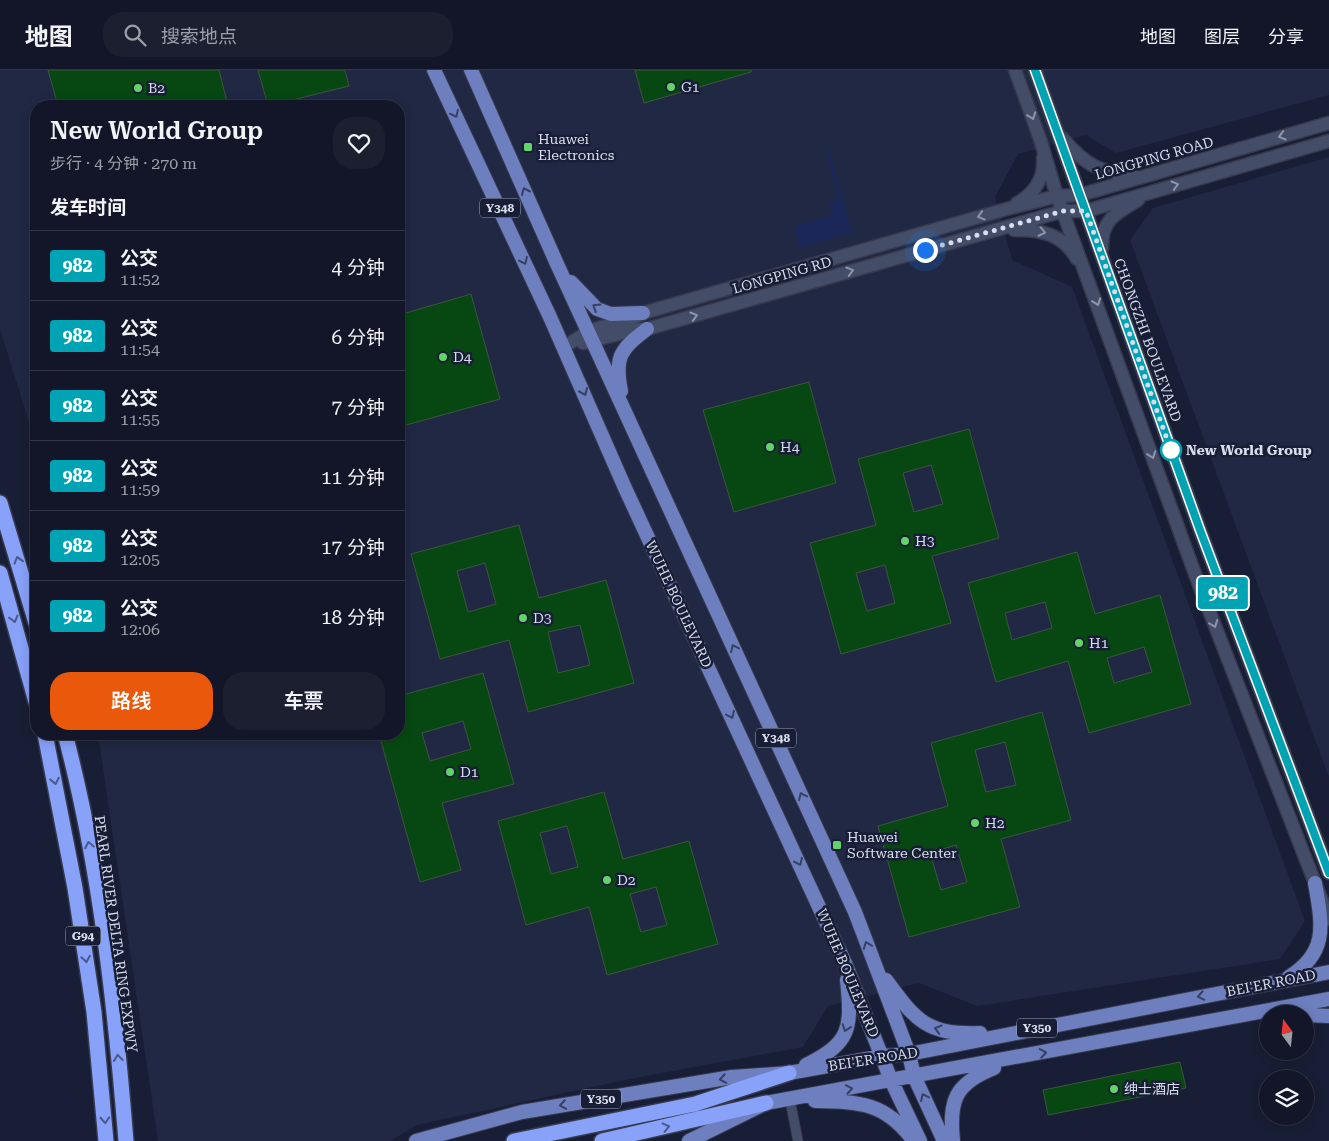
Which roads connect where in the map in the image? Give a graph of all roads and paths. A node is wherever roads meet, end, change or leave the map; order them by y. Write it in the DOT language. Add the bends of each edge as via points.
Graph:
graph roads {
  1 [pos="434,70"];
  2 [pos="471,70"];
  3 [pos="1015,70"];
  4 [pos="1035,70"];
  5 [pos="1329,123"];
  6 [pos="1058,134"];
  7 [pos="1040,139"];
  8 [pos="1329,141"];
  9 [pos="1139,178"];
  10 [pos="1151,192"];
  11 [pos="1080,195"];
  12 [pos="1057,196"];
  13 [pos="1003,210"];
  14 [pos="1063,211"];
  15 [pos="1086,211"];
  16 [pos="994,230"];
  17 [pos="557,264"];
  18 [pos="1108,272"];
  19 [pos="1089,281"];
  20 [pos="642,313"];
  21 [pos="647,329"];
  22 [pos="591,336"];
  23 [pos="564,347"];
  24 [pos="625,408"];
  25 [pos="0,503"];
  26 [pos="0,572"];
  27 [pos="30,603"];
  28 [pos="30,680"];
  29 [pos="46,740"];
  30 [pos="66,740"];
  31 [pos="1329,873"];
  32 [pos="1315,883"];
  33 [pos="1329,919"];
  34 [pos="845,963"];
  35 [pos="875,964"];
  36 [pos="1329,972"];
  37 [pos="1283,981"];
  38 [pos="1329,999"];
  39 [pos="1302,1005"];
  40 [pos="1259,1015"];
  41 [pos="1314,1015"];
  42 [pos="1329,1016"];
  43 [pos="1021,1031"];
  44 [pos="909,1054"];
  45 [pos="883,1056"];
  46 [pos="1019,1057"];
  47 [pos="789,1073"];
  48 [pos="914,1076"];
  49 [pos="891,1080"];
  50 [pos="790,1100"];
  51 [pos="766,1103"];
  52 [pos="106,1141"];
  53 [pos="126,1141"];
  54 [pos="416,1141"];
  55 [pos="514,1141"];
  56 [pos="602,1141"];
  57 [pos="690,1141"];
  58 [pos="798,1141"];
  59 [pos="914,1141"];
  60 [pos="920,1141"];
  61 [pos="944,1141"];
  62 [pos="953,1141"];
  1 -- 23 [label="main road, WUHE BOULEVARD / Y348, one-way"];
  17 -- 2 [label="main road, WUHE BOULEVARD / Y348, one-way"];
  3 -- 7 [label="main road, one-way"];
  4 -- 6 [label="main road, CHONGZHI BOULEVARD"];
  5 -- 9 [label="main road, LONGPING ROAD, one-way"];
  6 -- 9 [label="main road" via="1088,164 1114,174"];
  6 -- 11 [label="main road, CHONGZHI BOULEVARD"];
  7 -- 12 [label="main road"];
  7 -- 13 [label="main road" via="1043,162 1037,186 1029,197"];
  10 -- 8 [label="main road, one-way"];
  9 -- 11 [label="main road, LONGPING ROAD"];
  10 -- 15 [label="main road"];
  10 -- 18 [label="main road" via="1111,217 1103,230 1101,246"];
  11 -- 12 [label="main road, LONGPING ROAD"];
  11 -- 15 [label="main road, CHONGZHI BOULEVARD"];
  12 -- 13 [label="main road, LONGPING ROAD"];
  12 -- 14 [label="main road"];
  13 -- 20 [label="main road, LONGPING RD, one-way"];
  14 -- 15 [label="main road"];
  14 -- 16 [label="main road"];
  14 -- 19 [label="main road"];
  15 -- 18 [label="main road, CHONGZHI BOULEVARD"];
  16 -- 19 [label="main road, one-way" via="1048,232 1074,254"];
  21 -- 16 [label="main road, LONGPING RD, one-way"];
  20 -- 17 [label="main road, one-way" via="611,314 597,309"];
  17 -- 22 [label="main road, WUHE BOULEVARD / Y348"];
  18 -- 31 [label="main road, CHONGZHI BOULEVARD" via="1200,530"];
  19 -- 32 [label="main road, one-way" via="1198,582"];
  20 -- 22 [label="main road"];
  21 -- 22 [label="main road"];
  21 -- 24 [label="main road" via="628,342 621,355 619,378"];
  22 -- 23 [label="main road"];
  22 -- 24 [label="main road, WUHE BOULEVARD / Y348"];
  23 -- 34 [label="main road, WUHE BOULEVARD / Y348, one-way" via="625,488"];
  35 -- 24 [label="main road, WUHE BOULEVARD / Y348, one-way" via="855,912"];
  27 -- 25 [label="highway, one-way"];
  26 -- 28 [label="highway, one-way"];
  29 -- 52 [label="highway, G94, one-way" via="76,888 91,993"];
  53 -- 30 [label="highway, PEARL RIVER DELTA RING EXPWY / G94, one-way" via="111,993 92,864"];
  32 -- 33 [label="main road"];
  32 -- 37 [label="main road" via="1323,930 1318,951 1303,970"];
  34 -- 45 [label="main road, WUHE BOULEVARD / Y348"];
  34 -- 47 [label="main road, one-way" via="850,1013 848,1028 841,1042 824,1056"];
  43 -- 35 [label="main road, one-way" via="964,1034 928,1026 912,1014"];
  35 -- 44 [label="main road, WUHE BOULEVARD / Y348"];
  36 -- 37 [label="main road, BEI'ER ROAD / Y350"];
  37 -- 43 [label="main road, BEI'ER ROAD / Y350, one-way"];
  38 -- 39 [label="main road, BEI'ER ROAD / Y350"];
  46 -- 40 [label="main road, BEI'ER ROAD / Y350, one-way"];
  41 -- 42 [label="main road"];
  43 -- 44 [label="main road, BEI'ER ROAD / Y350"];
  44 -- 45 [label="main road, BEI'ER ROAD / Y350"];
  44 -- 48 [label="main road, WUHE BOULEVARD / Y348"];
  45 -- 47 [label="main road, BEI'ER ROAD / Y350"];
  45 -- 49 [label="main road, WUHE BOULEVARD / Y348"];
  46 -- 48 [label="main road, BEI'ER ROAD / Y350"];
  46 -- 62 [label="main road" via="980,1073 962,1087 954,1098"];
  47 -- 54 [label="main road, BEI'ER ROAD / Y350, one-way" via="732,1077 522,1112"];
  47 -- 55 [label="highway" via="695,1104"];
  48 -- 49 [label="main road, BEI'ER ROAD / Y350"];
  61 -- 48 [label="main road, WUHE BOULEVARD / Y348, one-way"];
  50 -- 49 [label="main road, BEI'ER ROAD / Y350, one-way"];
  49 -- 60 [label="main road, WUHE BOULEVARD / Y348"];
  50 -- 51 [label="main road, BEI'ER ROAD / Y350"];
  50 -- 58 [label="street"];
  50 -- 59 [label="main road" via="870,1105 887,1114"];
  56 -- 51 [label="highway, one-way"];
  51 -- 57 [label="main road, BEI'ER ROAD / Y350"];
}
